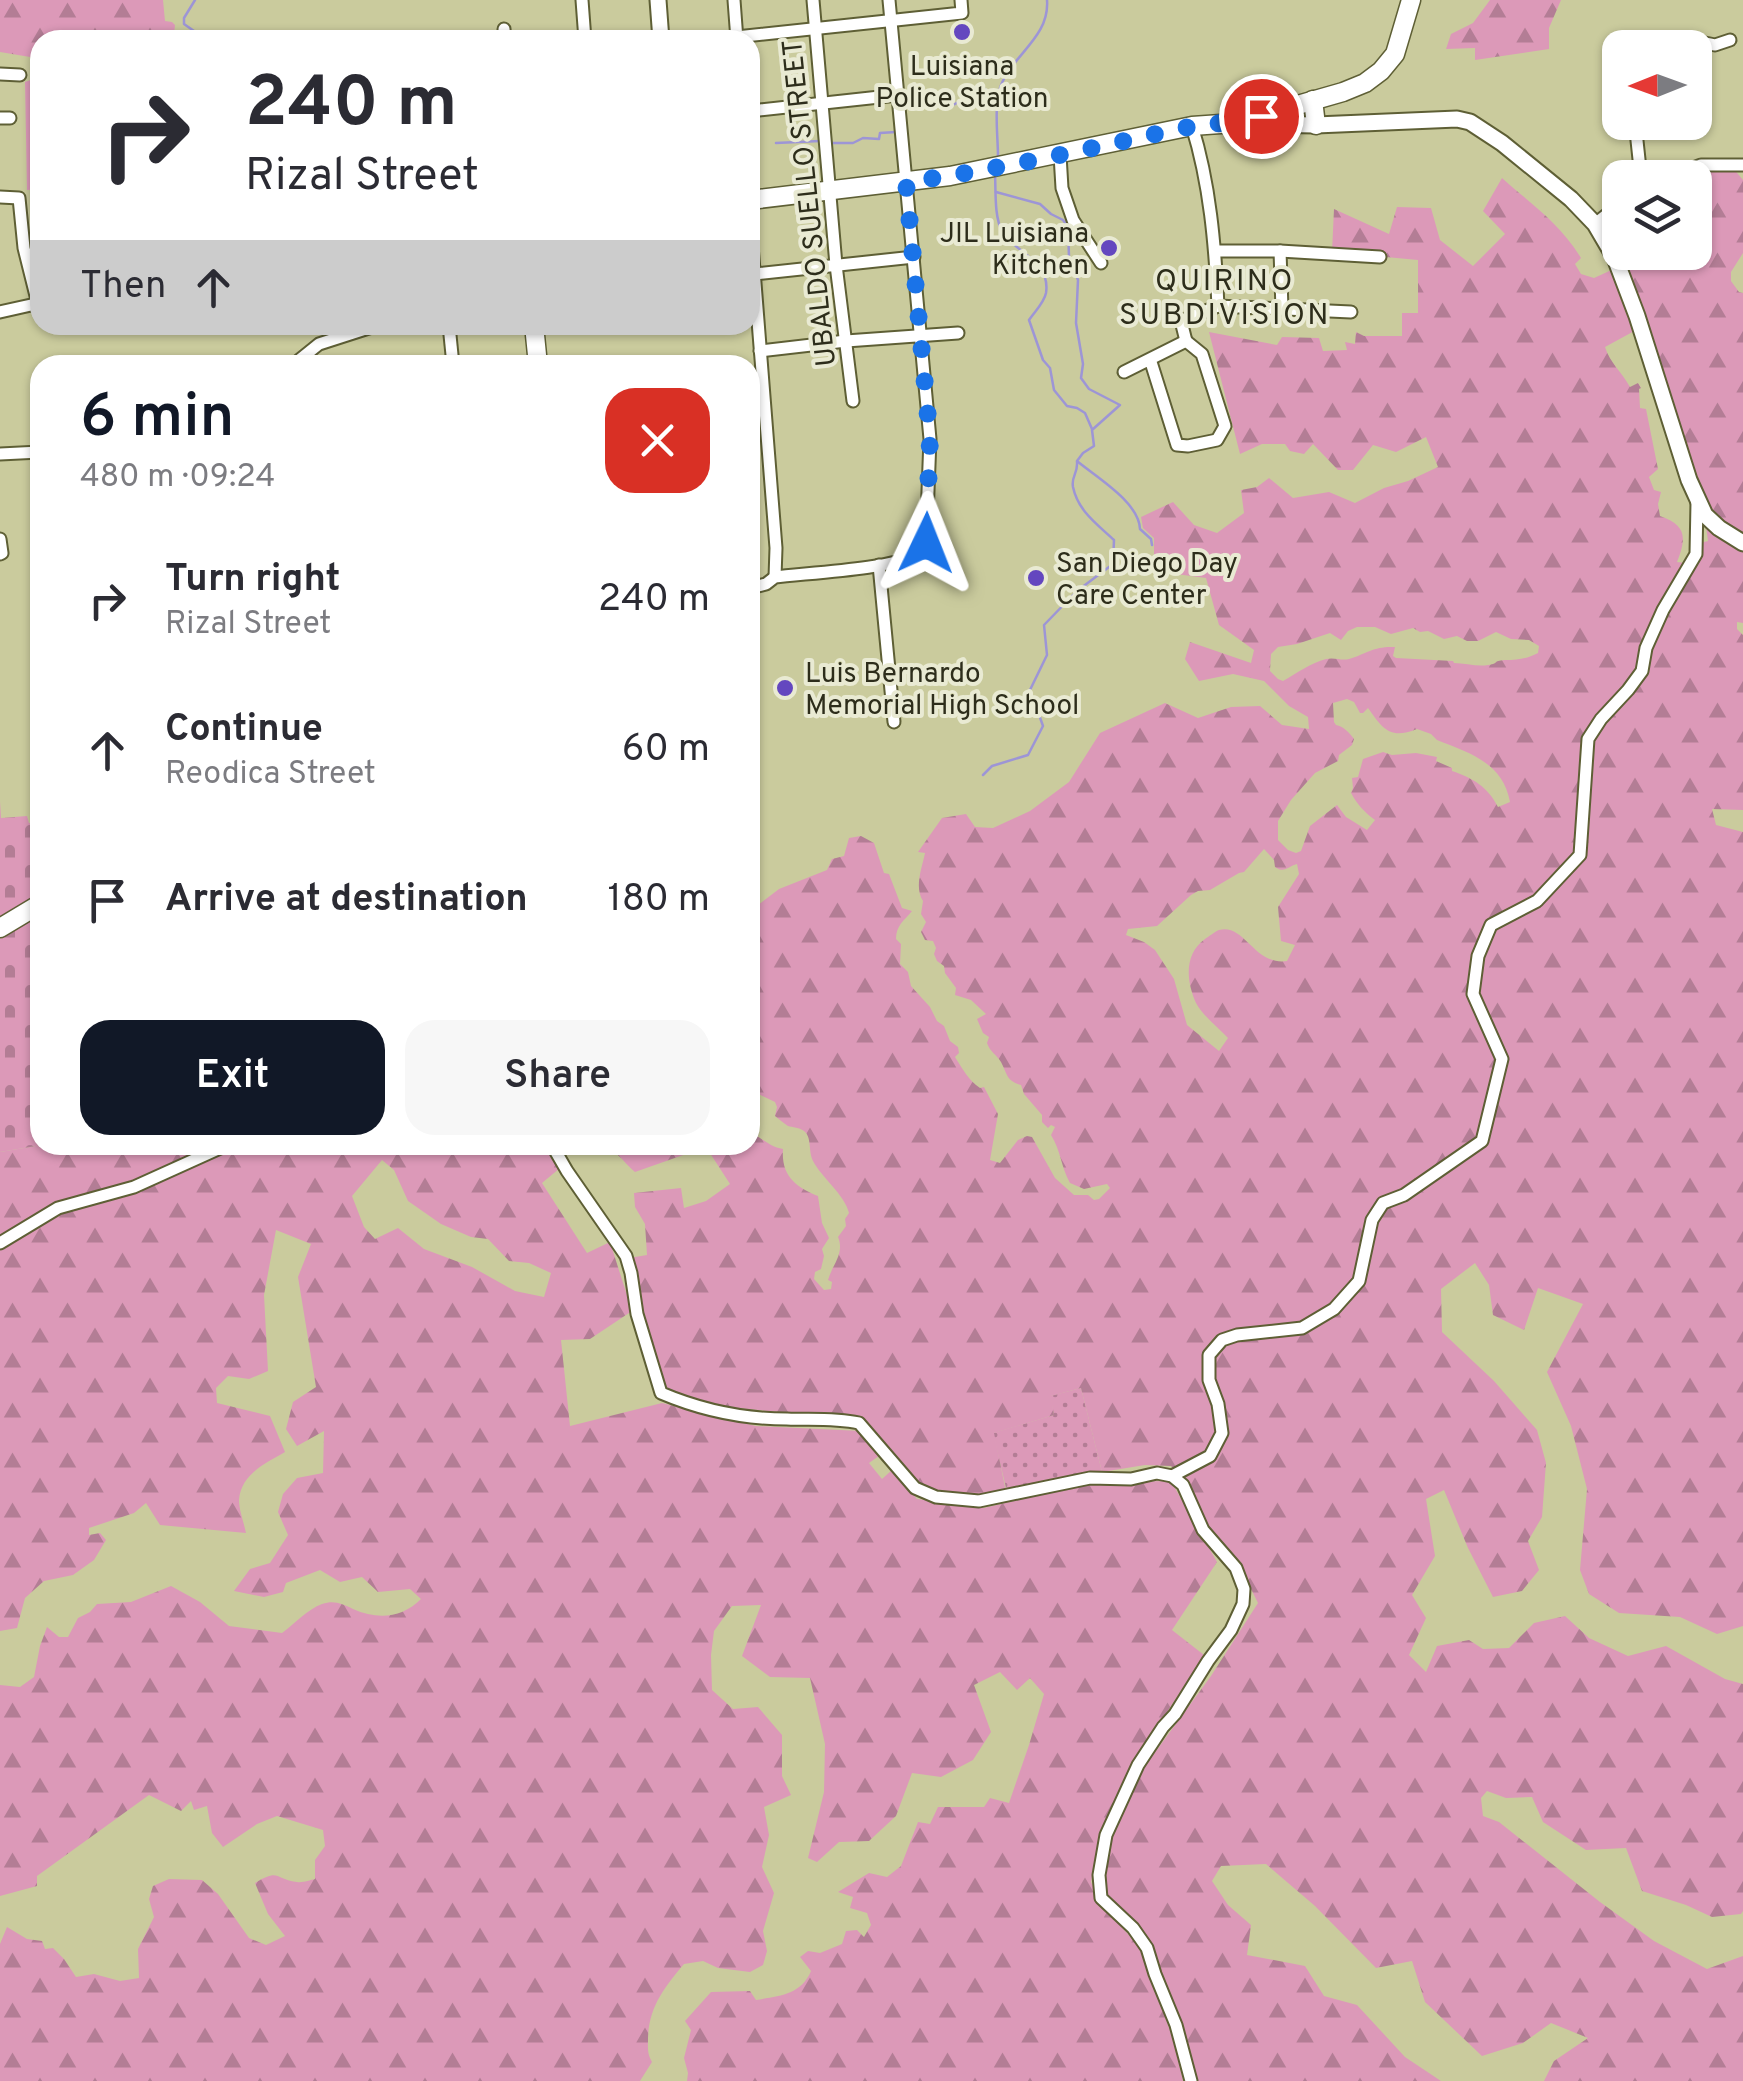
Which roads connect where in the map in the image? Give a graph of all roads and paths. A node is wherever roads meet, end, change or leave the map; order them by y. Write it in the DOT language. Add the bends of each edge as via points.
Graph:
graph roads {
  1 [pos="582,0"];
  2 [pos="658,0"];
  3 [pos="734,0"];
  4 [pos="813,0"];
  5 [pos="889,0"];
  6 [pos="1411,0"];
  7 [pos="962,7"];
  8 [pos="891,20"];
  9 [pos="816,28"];
  10 [pos="584,30"];
  11 [pos="660,30"];
  12 [pos="736,30"];
  13 [pos="760,36"];
  14 [pos="1730,40"];
  15 [pos="1712,44"];
  16 [pos="0,74"];
  17 [pos="20,75"];
  18 [pos="898,95"];
  19 [pos="1313,100"];
  20 [pos="823,103"];
  21 [pos="760,110"];
  22 [pos="1235,124"];
  23 [pos="1316,125"];
  24 [pos="1192,126"];
  25 [pos="1060,155"];
  26 [pos="1743,164"];
  27 [pos="1712,165"];
  28 [pos="906,182"];
  29 [pos="829,192"];
  30 [pos="0,197"];
  31 [pos="760,199"];
  32 [pos="1602,218"];
  33 [pos="1595,224"];
  34 [pos="1215,251"];
  35 [pos="1280,252"];
  36 [pos="914,257"];
  37 [pos="1380,258"];
  38 [pos="1101,263"];
  39 [pos="836,264"];
  40 [pos="30,270"];
  41 [pos="760,273"];
  42 [pos="30,306"];
  43 [pos="1218,306"];
  44 [pos="1282,309"];
  45 [pos="0,312"];
  46 [pos="1351,312"];
  47 [pos="958,333"];
  48 [pos="347,335"];
  49 [pos="759,335"];
  50 [pos="921,335"];
  51 [pos="846,341"];
  52 [pos="1186,342"];
  53 [pos="760,352"];
  54 [pos="305,355"];
  55 [pos="1150,359"];
  56 [pos="1124,372"];
  57 [pos="853,401"];
  58 [pos="30,452"];
  59 [pos="0,454"];
  60 [pos="1697,498"];
  61 [pos="0,539"];
  62 [pos="1743,543"];
  63 [pos="0,554"];
  64 [pos="879,565"];
  65 [pos="775,577"];
  66 [pos="760,586"];
  67 [pos="894,722"];
  68 [pos="30,910"];
  69 [pos="0,928"];
  70 [pos="205,1155"];
  71 [pos="558,1155"];
  72 [pos="0,1243"];
  73 [pos="1172,1476"];
  74 [pos="1191,2081"];
  1 -- 10 [label="street"];
  2 -- 11 [label="street"];
  3 -- 12 [label="street"];
  4 -- 9 [label="street, UBALDO SUELLO STREET"];
  5 -- 8 [label="street"];
  6 -- 19 [label="main road" via="1394,54 1381,71"];
  7 -- 8 [label="street"];
  8 -- 9 [label="street"];
  8 -- 18 [label="street"];
  9 -- 13 [label="street"];
  9 -- 20 [label="street, UBALDO SUELLO STREET"];
  14 -- 15 [label="street"];
  16 -- 17 [label="street"];
  18 -- 20 [label="street"];
  18 -- 28 [label="street"];
  19 -- 22 [label="main road"];
  19 -- 23 [label="main road"];
  20 -- 21 [label="street"];
  20 -- 29 [label="street, UBALDO SUELLO STREET"];
  22 -- 23 [label="street"];
  22 -- 24 [label="main road"];
  23 -- 33 [label="street" via="1470,122"];
  24 -- 25 [label="main road"];
  24 -- 34 [label="street"];
  25 -- 28 [label="main road"];
  25 -- 38 [label="street" via="1073,220"];
  26 -- 27 [label="street"];
  28 -- 29 [label="main road"];
  28 -- 36 [label="street"];
  29 -- 31 [label="main road"];
  29 -- 39 [label="street, UBALDO SUELLO STREET"];
  30 -- 40 [label="street" via="18,198"];
  32 -- 33 [label="street"];
  33 -- 60 [label="street" via="1637,316"];
  34 -- 35 [label="street"];
  34 -- 43 [label="street"];
  35 -- 37 [label="street"];
  35 -- 44 [label="street"];
  36 -- 39 [label="street"];
  36 -- 50 [label="street"];
  39 -- 41 [label="street"];
  39 -- 51 [label="street, UBALDO SUELLO STREET"];
  42 -- 45 [label="street"];
  43 -- 44 [label="street"];
  43 -- 52 [label="street" via="1181,321"];
  44 -- 46 [label="street"];
  47 -- 50 [label="street"];
  48 -- 54 [label="street"];
  49 -- 53 [label="street"];
  50 -- 51 [label="street"];
  50 -- 64 [label="street" via="930,439 926,543 912,557"];
  51 -- 53 [label="street"];
  51 -- 57 [label="street, UBALDO SUELLO STREET"];
  52 -- 55 [label="street"];
  52 -- 55 [label="street" via="1202,354 1225,426 1216,440 1177,445"];
  53 -- 65 [label="street"];
  55 -- 56 [label="street"];
  58 -- 59 [label="street"];
  60 -- 62 [label="street" via="1704,514"];
  60 -- 73 [label="street" via="1696,554 1663,610 1642,671 1588,738 1580,855 1537,901 1491,925 1478,956 1473,994 1502,1059 1482,1141 1383,1203 1372,1220 1359,1282 1334,1308 1302,1328 1222,1340 1209,1355 1222,1433 1210,1456"];
  61 -- 63 [label="street"];
  64 -- 65 [label="street"];
  64 -- 67 [label="street"];
  65 -- 66 [label="street"];
  68 -- 69 [label="main road"];
  70 -- 72 [label="street" via="134,1187 58,1208"];
  71 -- 73 [label="street" via="626,1256 661,1394 707,1410 859,1423 916,1488 936,1497 979,1501 1090,1478"];
  73 -- 74 [label="street" via="1203,1530 1236,1568 1244,1604 1138,1765 1106,1835 1098,1875 1101,1898 1147,1948"];
}
